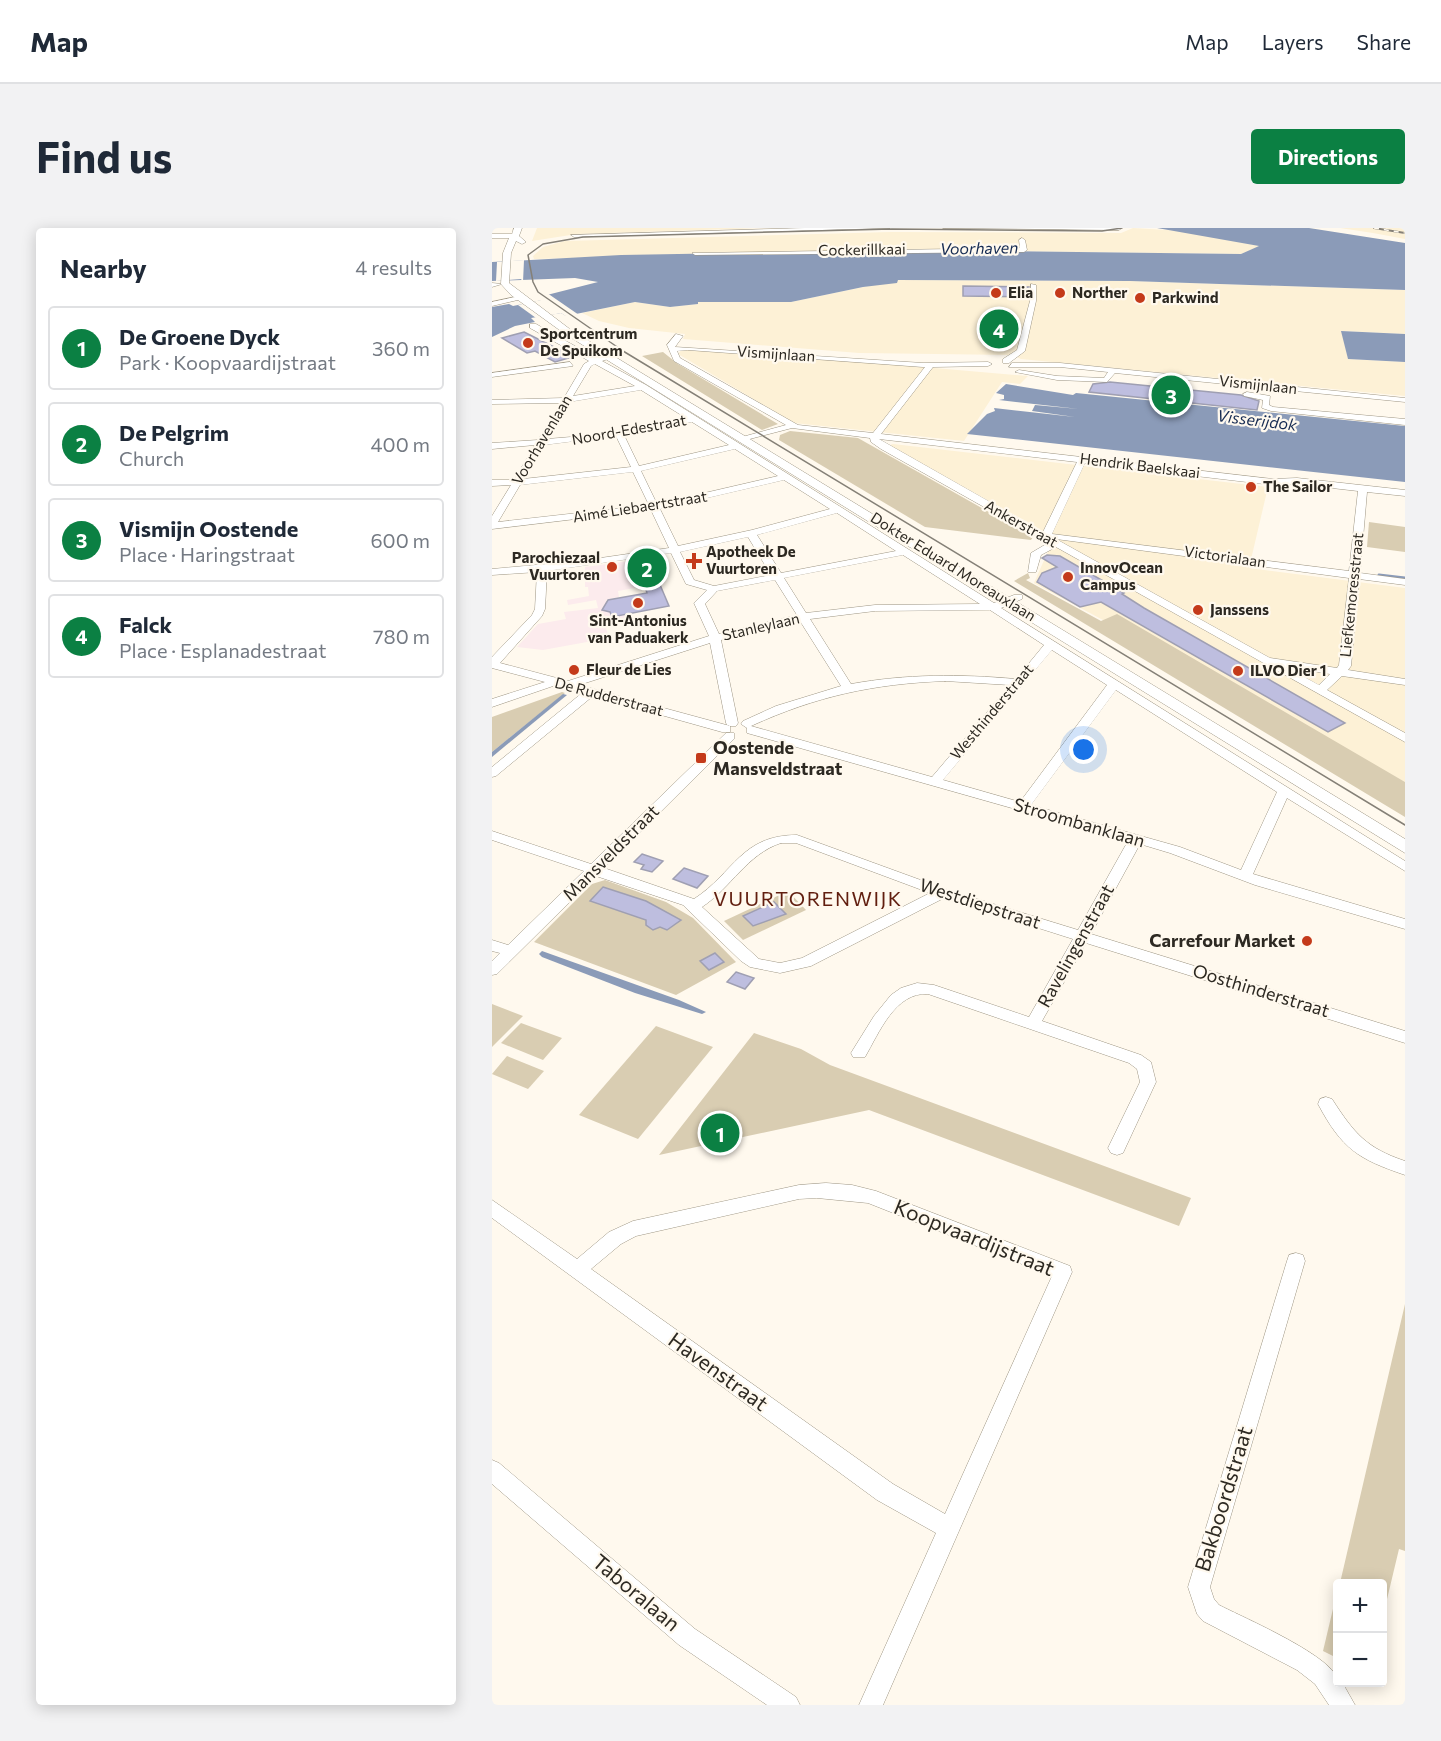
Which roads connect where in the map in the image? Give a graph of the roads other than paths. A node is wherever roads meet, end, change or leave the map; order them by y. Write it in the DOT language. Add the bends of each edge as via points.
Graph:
graph roads {
  1 [pos="529,228"];
  2 [pos="887,228"];
  3 [pos="945,228"];
  4 [pos="977,228"];
  5 [pos="999,228"];
  6 [pos="1119,228"];
  7 [pos="1126,228"];
  8 [pos="516,231"];
  9 [pos="735,231"];
  10 [pos="574,235"];
  11 [pos="493,236"];
  12 [pos="1022,240"];
  13 [pos="522,242"];
  14 [pos="728,245"];
  15 [pos="695,253"];
  16 [pos="495,255"];
  17 [pos="512,257"];
  18 [pos="506,282"];
  19 [pos="1033,285"];
  20 [pos="528,301"];
  21 [pos="492,304"];
  22 [pos="533,326"];
  23 [pos="679,336"];
  24 [pos="672,350"];
  25 [pos="605,356"];
  26 [pos="570,364"];
  27 [pos="932,365"];
  28 [pos="1000,366"];
  29 [pos="1112,371"];
  30 [pos="492,375"];
  31 [pos="1107,380"];
  32 [pos="643,387"];
  33 [pos="566,400"];
  34 [pos="1405,400"];
  35 [pos="492,402"];
  36 [pos="693,419"];
  37 [pos="1405,422"];
  38 [pos="791,426"];
  39 [pos="620,435"];
  40 [pos="875,436"];
  41 [pos="746,440"];
  42 [pos="539,444"];
  43 [pos="492,446"];
  44 [pos="1083,459"];
  45 [pos="636,469"];
  46 [pos="785,477"];
  47 [pos="516,482"];
  48 [pos="492,483"];
  49 [pos="1363,489"];
  50 [pos="1405,493"];
  51 [pos="655,507"];
  52 [pos="838,510"];
  53 [pos="492,525"];
  54 [pos="751,534"];
  55 [pos="1045,537"];
  56 [pos="1056,543"];
  57 [pos="675,550"];
  58 [pos="904,552"];
  59 [pos="542,568"];
  60 [pos="1032,570"];
  61 [pos="492,572"];
  62 [pos="1354,576"];
  63 [pos="778,577"];
  64 [pos="1405,582"];
  65 [pos="714,589"];
  66 [pos="1002,599"];
  67 [pos="803,617"];
  68 [pos="715,638"];
  69 [pos="1051,644"];
  70 [pos="1268,662"];
  71 [pos="492,664"];
  72 [pos="1340,671"];
  73 [pos="553,682"];
  74 [pos="1016,682"];
  75 [pos="1405,682"];
  76 [pos="1114,684"];
  77 [pos="568,686"];
  78 [pos="847,687"];
  79 [pos="1318,691"];
  80 [pos="590,692"];
  81 [pos="492,704"];
  82 [pos="748,727"];
  83 [pos="729,729"];
  84 [pos="1405,738"];
  85 [pos="492,773"];
  86 [pos="934,781"];
  87 [pos="1284,790"];
  88 [pos="1023,807"];
  89 [pos="1405,833"];
  90 [pos="492,835"];
  91 [pos="1136,839"];
  92 [pos="1405,847"];
  93 [pos="1405,867"];
  94 [pos="595,869"];
  95 [pos="1245,876"];
  96 [pos="943,893"];
  97 [pos="694,906"];
  98 [pos="1405,924"];
  99 [pos="1082,936"];
  100 [pos="492,945"];
  101 [pos="511,952"];
  102 [pos="492,970"];
  103 [pos="1033,1024"];
  104 [pos="1405,1037"];
  105 [pos="859,1053"];
  106 [pos="1326,1104"];
  107 [pos="1117,1148"];
  108 [pos="1405,1168"];
  109 [pos="492,1208"];
  110 [pos="1296,1261"];
  111 [pos="577,1270"];
  112 [pos="492,1470"];
  113 [pos="950,1528"];
  114 [pos="788,1705"];
  115 [pos="871,1705"];
  116 [pos="1343,1705"];
  1 -- 13 [label="main road"];
  2 -- 9 [label="street"];
  3 -- 4 [label="street"];
  4 -- 5 [label="street"];
  5 -- 6 [label="street"];
  5 -- 7 [label="street" via="1111,232"];
  8 -- 11 [label="main road"];
  8 -- 13 [label="main road"];
  8 -- 17 [label="main road"];
  9 -- 10 [label="street"];
  9 -- 14 [label="street"];
  12 -- 14 [label="street, Cockerillkaai" via="1024,250"];
  13 -- 17 [label="main road"];
  14 -- 15 [label="street, Cockerillkaai"];
  16 -- 17 [label="main road"];
  17 -- 18 [label="main road"];
  18 -- 20 [label="main road, Dokter Eduard Moreauxlaan"];
  18 -- 20 [label="main road, Dokter Eduard Moreauxlaan"];
  19 -- 28 [label="street" via="1021,351"];
  20 -- 21 [label="street"];
  20 -- 25 [label="main road, Dokter Eduard Moreauxlaan"];
  22 -- 25 [label="street" via="559,344"];
  23 -- 24 [label="street" via="671,345"];
  24 -- 27 [label="street, Vismijnlaan"];
  24 -- 38 [label="street" via="683,362"];
  25 -- 32 [label="street, Dokter Eduard Moreauxlaan"];
  25 -- 33 [label="street, Voorhavenlaan" via="588,364"];
  25 -- 41 [label="main road, Dokter Eduard Moreauxlaan"];
  26 -- 30 [label="street"];
  27 -- 28 [label="street, Vismijnlaan"];
  27 -- 40 [label="street"];
  28 -- 29 [label="street, Vismijnlaan" via="1060,365"];
  28 -- 31 [label="street, Vismijnlaan" via="1057,378"];
  29 -- 31 [label="street"];
  29 -- 34 [label="street, Vismijnlaan"];
  31 -- 37 [label="street, Vismijnlaan" via="1263,395 1271,409"];
  32 -- 33 [label="street"];
  32 -- 36 [label="street, Dokter Eduard Moreauxlaan"];
  33 -- 35 [label="street"];
  33 -- 42 [label="street, Voorhavenlaan"];
  36 -- 39 [label="street, Noord-Edestraat"];
  36 -- 41 [label="street, Dokter Eduard Moreauxlaan"];
  38 -- 40 [label="street"];
  38 -- 41 [label="street"];
  39 -- 42 [label="street, Noord-Edestraat"];
  39 -- 45 [label="street"];
  40 -- 44 [label="street, Hendrik Baelskaai"];
  40 -- 55 [label="street, Ankerstraat" via="874,440 884,447"];
  41 -- 45 [label="street"];
  41 -- 46 [label="street, Dokter Eduard Moreauxlaan"];
  41 -- 66 [label="main road, Dokter Eduard Moreauxlaan"];
  42 -- 43 [label="street, Noord-Edestraat"];
  42 -- 47 [label="street, Voorhavenlaan"];
  44 -- 49 [label="street, Hendrik Baelskaai"];
  44 -- 55 [label="street"];
  45 -- 47 [label="street"];
  45 -- 51 [label="street"];
  46 -- 51 [label="street, Aimé Liebaertstraat"];
  46 -- 52 [label="street, Dokter Eduard Moreauxlaan"];
  47 -- 48 [label="street"];
  47 -- 53 [label="street, Voorhavenlaan"];
  49 -- 50 [label="street, Hendrik Baelskaai"];
  49 -- 62 [label="street, Liefkemoresstraat"];
  51 -- 53 [label="street, Aimé Liebaertstraat"];
  51 -- 57 [label="street"];
  52 -- 54 [label="street"];
  52 -- 58 [label="street, Dokter Eduard Moreauxlaan"];
  54 -- 57 [label="street"];
  54 -- 63 [label="street"];
  55 -- 56 [label="street, Ankerstraat"];
  55 -- 62 [label="street, Victorialaan"];
  56 -- 60 [label="street" via="1036,553"];
  56 -- 70 [label="street, Ankerstraat"];
  57 -- 59 [label="street"];
  57 -- 65 [label="street" via="690,582"];
  58 -- 63 [label="street"];
  58 -- 66 [label="street, Dokter Eduard Moreauxlaan"];
  59 -- 61 [label="street"];
  59 -- 71 [label="street" via="537,616"];
  62 -- 64 [label="street, Victorialaan"];
  62 -- 72 [label="street, Liefkemoresstraat" via="1345,666"];
  63 -- 65 [label="street"];
  63 -- 67 [label="street"];
  65 -- 68 [label="street" via="699,603"];
  66 -- 67 [label="street, Stanleylaan" via="961,607 875,608"];
  66 -- 69 [label="street, Dokter Eduard Moreauxlaan"];
  66 -- 89 [label="main road, Dokter Eduard Moreauxlaan"];
  66 -- 92 [label="main road, Dokter Eduard Moreauxlaan"];
  67 -- 68 [label="street, Stanleylaan"];
  67 -- 78 [label="street"];
  68 -- 77 [label="street, Stanleylaan"];
  68 -- 83 [label="street"];
  69 -- 74 [label="street, Westhinderstraat"];
  69 -- 76 [label="street, Dokter Eduard Moreauxlaan"];
  70 -- 72 [label="street"];
  70 -- 79 [label="street, Ankerstraat"];
  71 -- 73 [label="street, De Rudderstraat"];
  72 -- 75 [label="street"];
  72 -- 79 [label="street, Liefkemoresstraat"];
  73 -- 77 [label="street, De Rudderstraat"];
  73 -- 81 [label="street"];
  74 -- 78 [label="street" via="930,676"];
  74 -- 86 [label="street, Westhinderstraat"];
  76 -- 87 [label="street, Dokter Eduard Moreauxlaan"];
  76 -- 88 [label="street"];
  77 -- 80 [label="street, De Rudderstraat"];
  78 -- 82 [label="street" via="783,706"];
  79 -- 84 [label="street, Ankerstraat"];
  80 -- 83 [label="street, De Rudderstraat"];
  80 -- 85 [label="street"];
  82 -- 83 [label="street" via="740,736"];
  82 -- 86 [label="street, Stroombanklaan"];
  83 -- 94 [label="street, Mansveldstraat"];
  86 -- 88 [label="street, Stroombanklaan"];
  87 -- 93 [label="street, Dokter Eduard Moreauxlaan"];
  87 -- 95 [label="street"];
  88 -- 91 [label="street, Stroombanklaan"];
  90 -- 94 [label="street"];
  91 -- 95 [label="street, Stroombanklaan"];
  91 -- 99 [label="street, Ravelingenstraat"];
  94 -- 97 [label="street"];
  94 -- 101 [label="street, Mansveldstraat"];
  95 -- 98 [label="street, Stroombanklaan"];
  96 -- 97 [label="street, Westdiepstraat" via="797,840 779,838 754,849 712,896"];
  96 -- 97 [label="street" via="806,962 780,968 746,957"];
  96 -- 99 [label="street, Westdiepstraat"];
  99 -- 103 [label="street, Ravelingenstraat"];
  99 -- 104 [label="street, Oosthinderstraat"];
  100 -- 101 [label="street"];
  101 -- 102 [label="street, Mansveldstraat"];
  103 -- 105 [label="street, Ravelingenstraat" via="915,988 898,997"];
  103 -- 107 [label="street" via="1135,1059 1145,1066 1148,1082"];
  106 -- 108 [label="street" via="1362,1153"];
  109 -- 111 [label="street, Havenstraat"];
  110 -- 116 [label="street, Bakboordstraat" via="1199,1587 1211,1613 1305,1662 1323,1676"];
  111 -- 113 [label="street, Havenstraat" via="885,1492"];
  111 -- 113 [label="street, Koopvaardijstraat" via="615,1238 633,1229 823,1189 870,1196 1063,1272"];
  112 -- 114 [label="street, Taboralaan" via="687,1637"];
  113 -- 115 [label="street, Koopvaardijstraat"];
}
